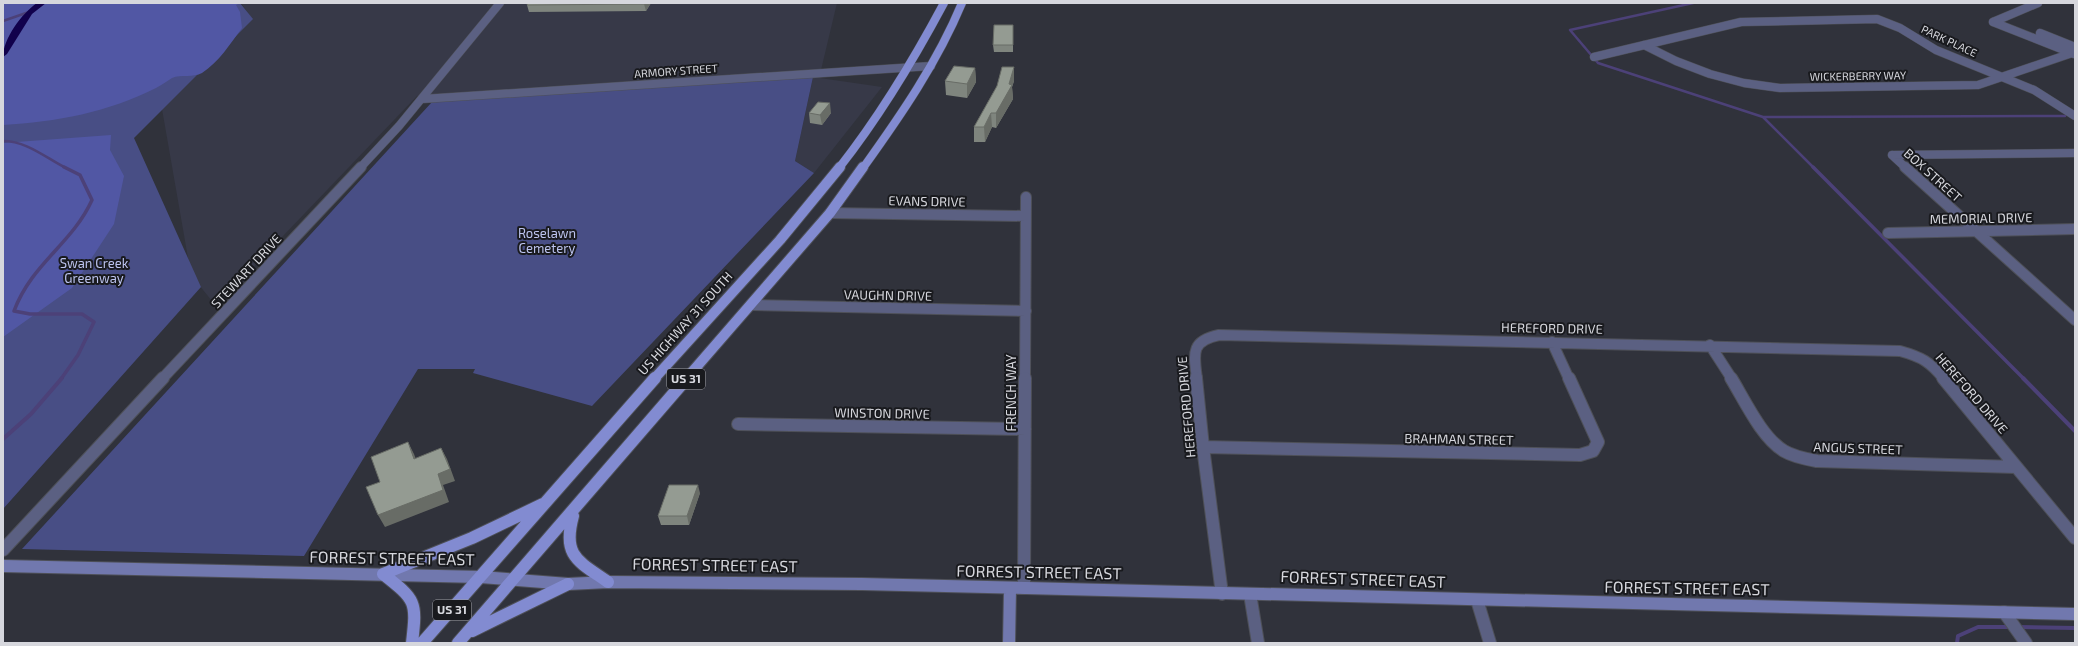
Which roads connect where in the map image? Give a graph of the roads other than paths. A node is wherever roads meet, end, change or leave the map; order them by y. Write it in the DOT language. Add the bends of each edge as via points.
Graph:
graph roads {
  1 [pos="500,3"];
  2 [pos="944,3"];
  3 [pos="962,3"];
  4 [pos="2038,3"];
  5 [pos="2002,19"];
  6 [pos="1644,45"];
  7 [pos="2074,51"];
  8 [pos="1594,57"];
  9 [pos="931,66"];
  10 [pos="910,68"];
  11 [pos="2002,76"];
  12 [pos="422,99"];
  13 [pos="2075,116"];
  14 [pos="2075,153"];
  15 [pos="1026,197"];
  16 [pos="830,213"];
  17 [pos="1025,216"];
  18 [pos="2075,229"];
  19 [pos="1974,231"];
  20 [pos="1888,233"];
  21 [pos="750,305"];
  22 [pos="1026,311"];
  23 [pos="2075,320"];
  24 [pos="1552,342"];
  25 [pos="1710,345"];
  26 [pos="738,424"];
  27 [pos="1025,429"];
  28 [pos="1203,447"];
  29 [pos="2016,467"];
  30 [pos="547,503"];
  31 [pos="575,510"];
  32 [pos="2075,538"];
  33 [pos="3,550"];
  34 [pos="3,566"];
  35 [pos="383,574"];
  36 [pos="481,577"];
  37 [pos="513,580"];
  38 [pos="608,582"];
  39 [pos="568,584"];
  40 [pos="1024,588"];
  41 [pos="1010,589"];
  42 [pos="1222,594"];
  43 [pos="1250,594"];
  44 [pos="1477,600"];
  45 [pos="2004,612"];
  46 [pos="2075,614"];
  47 [pos="462,638"];
  48 [pos="412,643"];
  49 [pos="422,643"];
  50 [pos="1010,643"];
  51 [pos="1258,643"];
  52 [pos="1490,643"];
  53 [pos="2026,643"];
  1 -- 12 [label="street, STEWART DRIVE"];
  2 -- 10 [label="main road, US HIGHWAY 31 SOUTH / US 31"];
  3 -- 9 [label="main road, US 31" via="948,36"];
  4 -- 5 [label="street"];
  5 -- 7 [label="street"];
  5 -- 7 [label="street" via="1993,22"];
  6 -- 8 [label="street, PARK PLACE"];
  6 -- 11 [label="street, WICKERBERRY WAY" via="1682,65 1734,82 1762,87 1978,85"];
  6 -- 11 [label="street, PARK PLACE" via="1740,22 1877,19 1894,25 1940,52"];
  7 -- 11 [label="street, WICKERBERRY WAY"];
  9 -- 10 [label="street, ARMORY STREET"];
  9 -- 16 [label="main road, US 31" via="882,144"];
  10 -- 12 [label="street, ARMORY STREET"];
  10 -- 30 [label="main road, US HIGHWAY 31 SOUTH / US 31" via="868,130 834,173 753,270 620,417"];
  11 -- 13 [label="street, PARK PLACE" via="2046,97"];
  12 -- 33 [label="street, STEWART DRIVE"];
  14 -- 19 [label="street, BOX STREET" via="1892,155"];
  15 -- 17 [label="street, FRENCH WAY"];
  16 -- 17 [label="street, EVANS DRIVE"];
  16 -- 21 [label="main road, US 31"];
  17 -- 22 [label="street, FRENCH WAY"];
  18 -- 19 [label="street, MEMORIAL DRIVE"];
  19 -- 20 [label="street, MEMORIAL DRIVE"];
  19 -- 23 [label="street, BOX STREET"];
  21 -- 22 [label="street, VAUGHN DRIVE"];
  21 -- 31 [label="main road, US 31"];
  22 -- 27 [label="street, FRENCH WAY"];
  24 -- 25 [label="street, HEREFORD DRIVE"];
  24 -- 28 [label="street, HEREFORD DRIVE" via="1227,335 1206,337 1197,344 1194,354"];
  24 -- 28 [label="street, BRAHMAN STREET" via="1594,430 1598,442 1593,451 1566,456"];
  25 -- 29 [label="street, HEREFORD DRIVE" via="1882,349 1900,350 1918,356 1932,365"];
  25 -- 29 [label="street, ANGUS STREET" via="1770,439 1780,450 1798,458 1817,462"];
  26 -- 27 [label="street, WINSTON DRIVE"];
  27 -- 40 [label="street, FRENCH WAY"];
  28 -- 42 [label="street, HEREFORD DRIVE"];
  29 -- 32 [label="street, HEREFORD DRIVE"];
  30 -- 35 [label="main road" via="472,538"];
  30 -- 36 [label="main road, US HIGHWAY 31 SOUTH / US 31"];
  31 -- 37 [label="main road, US 31"];
  31 -- 38 [label="main road" via="567,532 568,547 575,559"];
  34 -- 35 [label="main road, FORREST STREET EAST"];
  35 -- 36 [label="main road, FORREST STREET EAST"];
  35 -- 48 [label="main road" via="412,597 416,609"];
  36 -- 37 [label="main road, FORREST STREET EAST"];
  36 -- 49 [label="main road, US HIGHWAY 31 SOUTH / US 31"];
  37 -- 39 [label="main road, FORREST STREET EAST"];
  37 -- 47 [label="main road, US 31"];
  38 -- 39 [label="main road, FORREST STREET EAST"];
  38 -- 41 [label="main road, FORREST STREET EAST" via="862,584"];
  39 -- 47 [label="main road"];
  40 -- 41 [label="main road, FORREST STREET EAST"];
  40 -- 42 [label="main road, FORREST STREET EAST"];
  41 -- 50 [label="main road"];
  42 -- 43 [label="main road, FORREST STREET EAST"];
  43 -- 44 [label="main road, FORREST STREET EAST"];
  43 -- 51 [label="street"];
  44 -- 45 [label="main road, FORREST STREET EAST"];
  44 -- 52 [label="street"];
  45 -- 46 [label="main road, FORREST STREET EAST"];
  45 -- 53 [label="street"];
}
